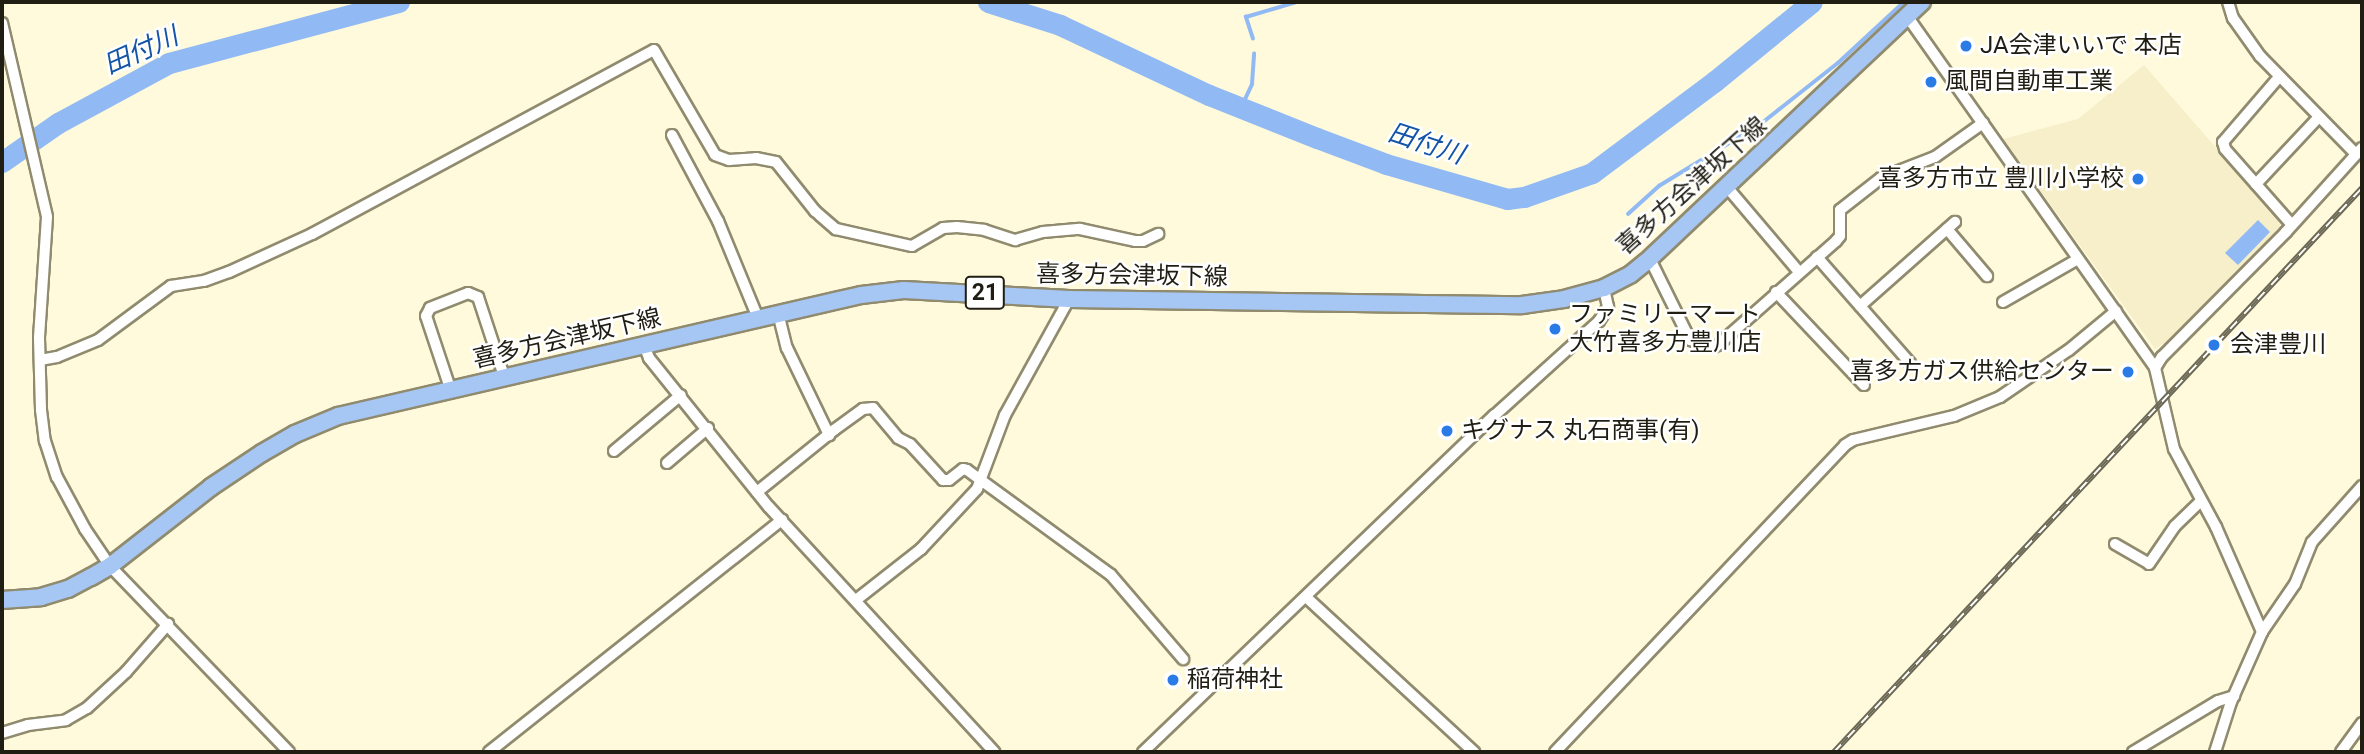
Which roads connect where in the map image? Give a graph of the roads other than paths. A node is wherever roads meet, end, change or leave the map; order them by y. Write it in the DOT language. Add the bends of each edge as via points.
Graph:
graph roads {
  1 [pos="1922,2"];
  2 [pos="2228,2"];
  3 [pos="1907,16"];
  4 [pos="2,23"];
  5 [pos="2279,77"];
  6 [pos="2319,117"];
  7 [pos="1983,123"];
  8 [pos="673,135"];
  9 [pos="2359,151"];
  10 [pos="2256,184"];
  11 [pos="1727,187"];
  12 [pos="2292,225"];
  13 [pos="1158,234"];
  14 [pos="1817,257"];
  15 [pos="1650,259"];
  16 [pos="2078,259"];
  17 [pos="1799,272"];
  18 [pos="1987,276"];
  19 [pos="1604,288"];
  20 [pos="1776,292"];
  21 [pos="1069,299"];
  22 [pos="2003,302"];
  23 [pos="1860,306"];
  24 [pos="2116,311"];
  25 [pos="778,313"];
  26 [pos="758,318"];
  27 [pos="645,345"];
  28 [pos="40,360"];
  29 [pos="1910,363"];
  30 [pos="2155,368"];
  31 [pos="504,376"];
  32 [pos="1864,385"];
  33 [pos="450,388"];
  34 [pos="681,395"];
  35 [pos="709,428"];
  36 [pos="830,435"];
  37 [pos="614,451"];
  38 [pos="667,463"];
  39 [pos="982,480"];
  40 [pos="2362,486"];
  41 [pos="757,492"];
  42 [pos="2201,501"];
  43 [pos="782,520"];
  44 [pos="2115,544"];
  45 [pos="110,566"];
  46 [pos="1306,597"];
  47 [pos="2,600"];
  48 [pos="856,600"];
  49 [pos="168,624"];
  50 [pos="2262,632"];
  51 [pos="1183,659"];
  52 [pos="2234,696"];
  53 [pos="2362,723"];
  54 [pos="2,733"];
  55 [pos="289,752"];
  56 [pos="489,752"];
  57 [pos="994,752"];
  58 [pos="1143,752"];
  59 [pos="1474,752"];
  60 [pos="1555,752"];
  61 [pos="2133,752"];
  62 [pos="2215,752"];
  63 [pos="2341,752"];
  1 -- 3 [label="main road, 喜多方会津坂下線 / 21"];
  2 -- 5 [label="street" via="2242,32"];
  3 -- 7 [label="street"];
  3 -- 11 [label="main road, 喜多方会津坂下線 / 21"];
  4 -- 28 [label="street" via="47,217"];
  5 -- 6 [label="street"];
  5 -- 10 [label="street" via="2223,142"];
  6 -- 9 [label="street"];
  6 -- 10 [label="street"];
  7 -- 14 [label="street" via="1935,157 1874,182 1840,210 1840,236"];
  7 -- 16 [label="street"];
  8 -- 26 [label="street" via="718,221"];
  9 -- 12 [label="street"];
  10 -- 12 [label="street"];
  11 -- 15 [label="main road, 喜多方会津坂下線 / 21"];
  11 -- 17 [label="street"];
  12 -- 30 [label="street"];
  13 -- 28 [label="street" via="1143,242 1080,229 1015,240 957,227 943,228 912,246 836,229 815,211 776,162 715,155 654,50 312,234 229,272 171,286 105,336"];
  14 -- 17 [label="street"];
  14 -- 23 [label="street"];
  15 -- 19 [label="main road, 喜多方会津坂下線 / 21"];
  15 -- 20 [label="street" via="1689,340 1713,347"];
  16 -- 22 [label="street"];
  16 -- 24 [label="street"];
  17 -- 20 [label="street"];
  18 -- 23 [label="street" via="1951,225"];
  19 -- 21 [label="main road, 喜多方会津坂下線 / 21" via="1522,305"];
  19 -- 46 [label="street" via="1608,307 1599,321"];
  20 -- 32 [label="street"];
  21 -- 25 [label="main road, 喜多方会津坂下線 / 21" via="886,291"];
  21 -- 39 [label="street" via="1005,415"];
  23 -- 29 [label="street"];
  24 -- 30 [label="street"];
  24 -- 60 [label="street" via="2000,397 1954,416 1845,445"];
  25 -- 26 [label="main road, 喜多方会津坂下線 / 21"];
  25 -- 36 [label="street" via="787,348"];
  26 -- 27 [label="main road, 喜多方会津坂下線 / 21"];
  27 -- 31 [label="main road, 喜多方会津坂下線 / 21"];
  27 -- 34 [label="street" via="649,358"];
  28 -- 45 [label="street" via="41,410 57,477"];
  30 -- 42 [label="street" via="2174,449"];
  31 -- 33 [label="main road, 喜多方会津坂下線 / 21"];
  31 -- 33 [label="street" via="478,298 468,293 430,308 426,316"];
  33 -- 45 [label="main road, 喜多方会津坂下線 / 21" via="338,416 295,434 211,487"];
  34 -- 35 [label="street"];
  34 -- 37 [label="street"];
  35 -- 38 [label="street"];
  35 -- 41 [label="street"];
  36 -- 39 [label="street" via="863,409 873,408 943,480 963,469"];
  36 -- 41 [label="street"];
  39 -- 48 [label="street" via="935,535"];
  39 -- 51 [label="street" via="1111,575"];
  40 -- 50 [label="street" via="2312,542 2294,584"];
  41 -- 43 [label="street"];
  42 -- 44 [label="street" via="2175,526 2149,564"];
  42 -- 50 [label="street"];
  43 -- 48 [label="street"];
  43 -- 56 [label="street"];
  45 -- 47 [label="main road, 喜多方会津坂下線 / 21" via="68,589"];
  45 -- 49 [label="street"];
  46 -- 58 [label="street"];
  46 -- 59 [label="street"];
  48 -- 57 [label="street"];
  49 -- 54 [label="street" via="87,708 66,720"];
  49 -- 55 [label="street"];
  50 -- 52 [label="street"];
  52 -- 61 [label="street"];
  52 -- 62 [label="street"];
  53 -- 63 [label="street"];
}
